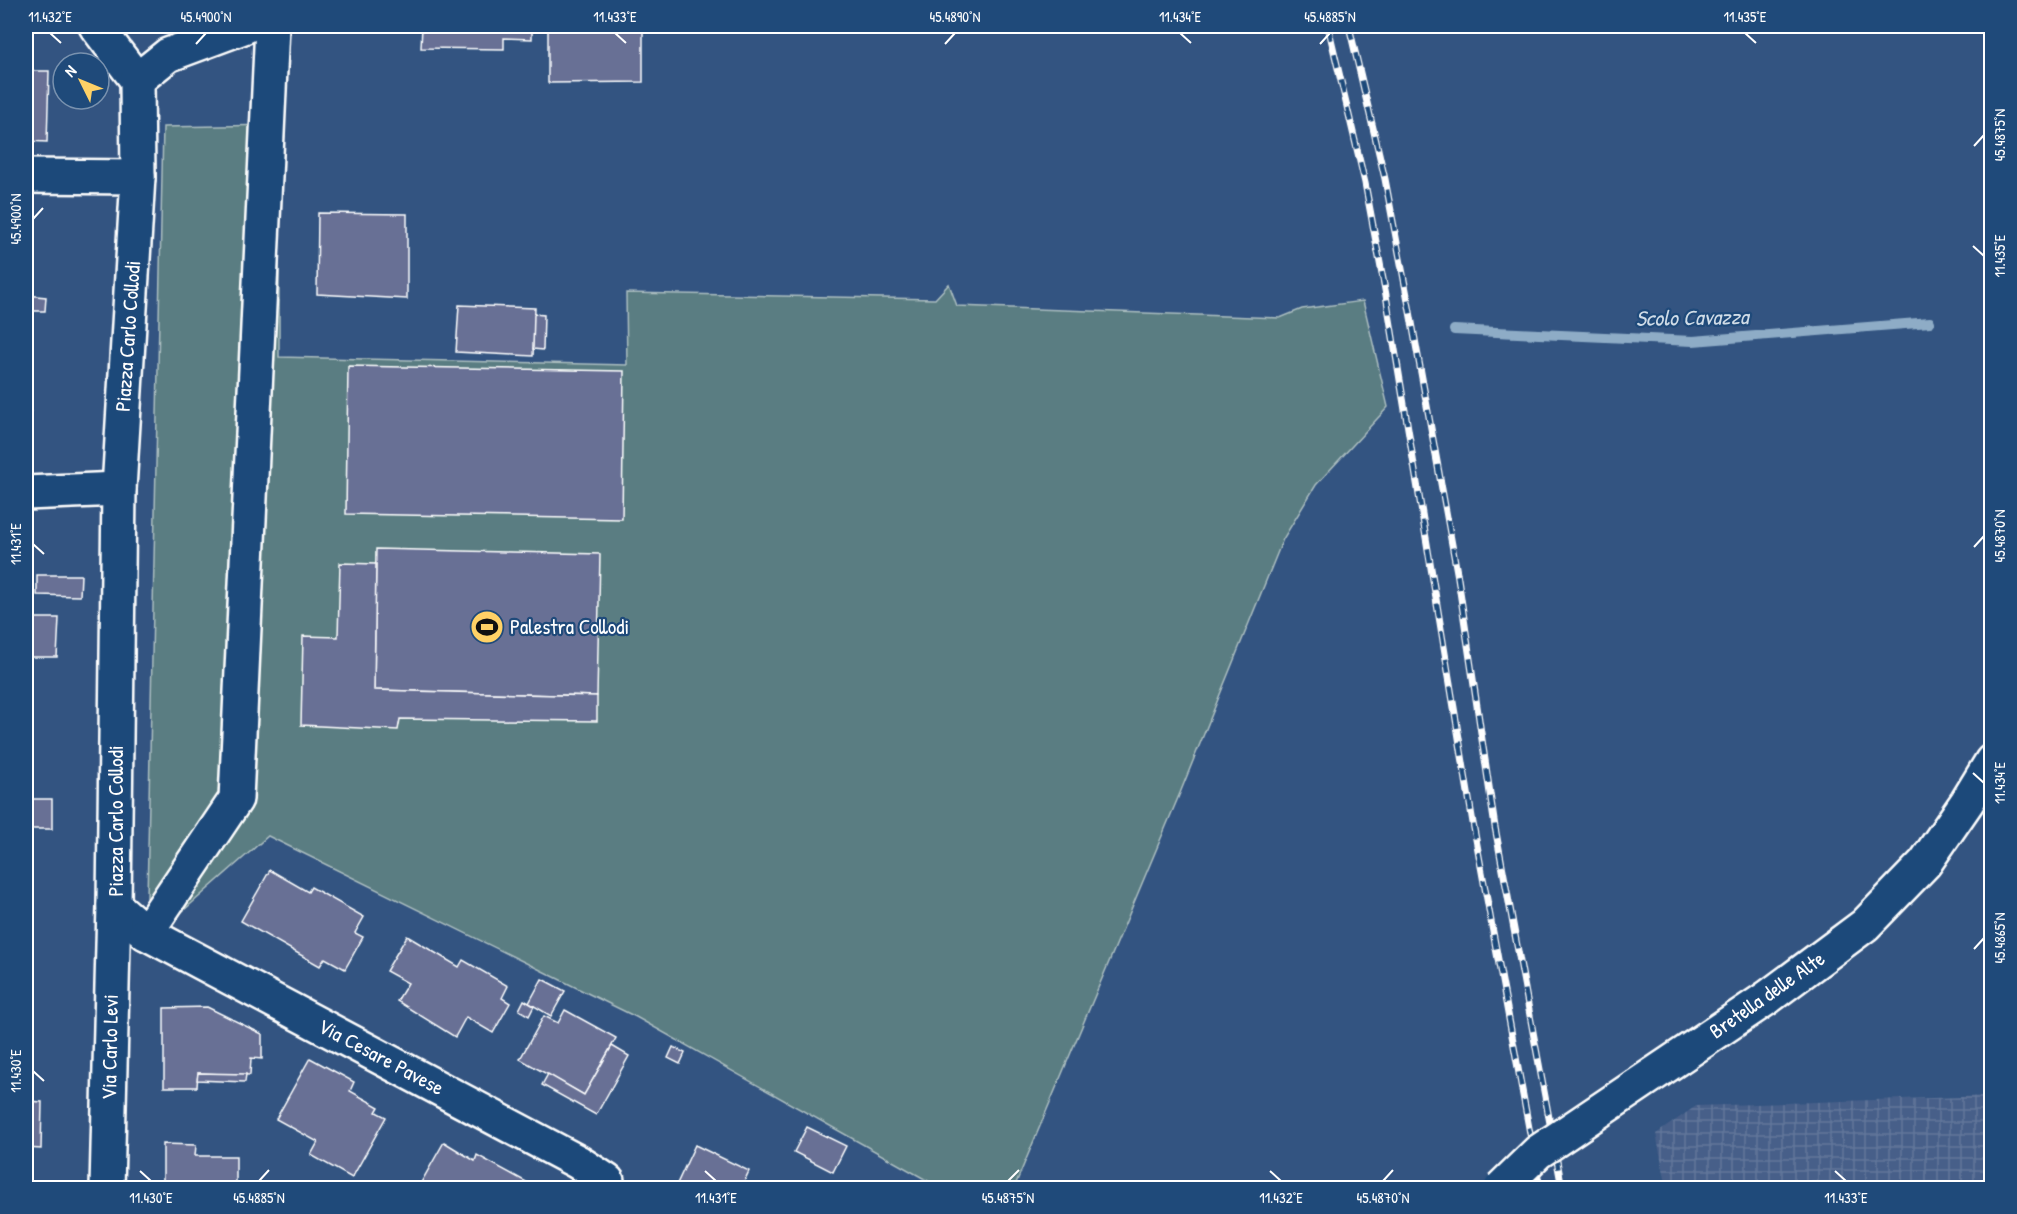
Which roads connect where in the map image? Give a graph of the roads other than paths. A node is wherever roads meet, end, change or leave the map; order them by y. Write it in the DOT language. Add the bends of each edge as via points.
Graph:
graph roads {
  1 [pos="96,26"];
  2 [pos="246,26"];
  3 [pos="272,26"];
  4 [pos="137,80"];
  5 [pos="26,176"];
  6 [pos="138,177"];
  7 [pos="118,489"];
  8 [pos="26,493"];
  9 [pos="1992,761"];
  10 [pos="114,905"];
  11 [pos="146,933"];
  12 [pos="107,1188"];
  13 [pos="607,1188"];
  14 [pos="1501,1188"];
  1 -- 4 [label="street"];
  2 -- 4 [label="street" via="168,55"];
  3 -- 11 [label="street" via="236,799"];
  4 -- 6 [label="street, Piazza Carlo Collodi"];
  5 -- 6 [label="street"];
  6 -- 7 [label="street, Piazza Carlo Collodi"];
  7 -- 8 [label="street"];
  7 -- 10 [label="street, Piazza Carlo Collodi"];
  9 -- 14 [label="street, Bretella delle Alte, bridge" via="1925,863 1865,925 1767,998 1538,1152"];
  10 -- 11 [label="street, Piazza Carlo Collodi"];
  10 -- 12 [label="street, Via Carlo Levi"];
  11 -- 13 [label="street, Via Cesare Pavese" via="557,1150 607,1181"];
}
